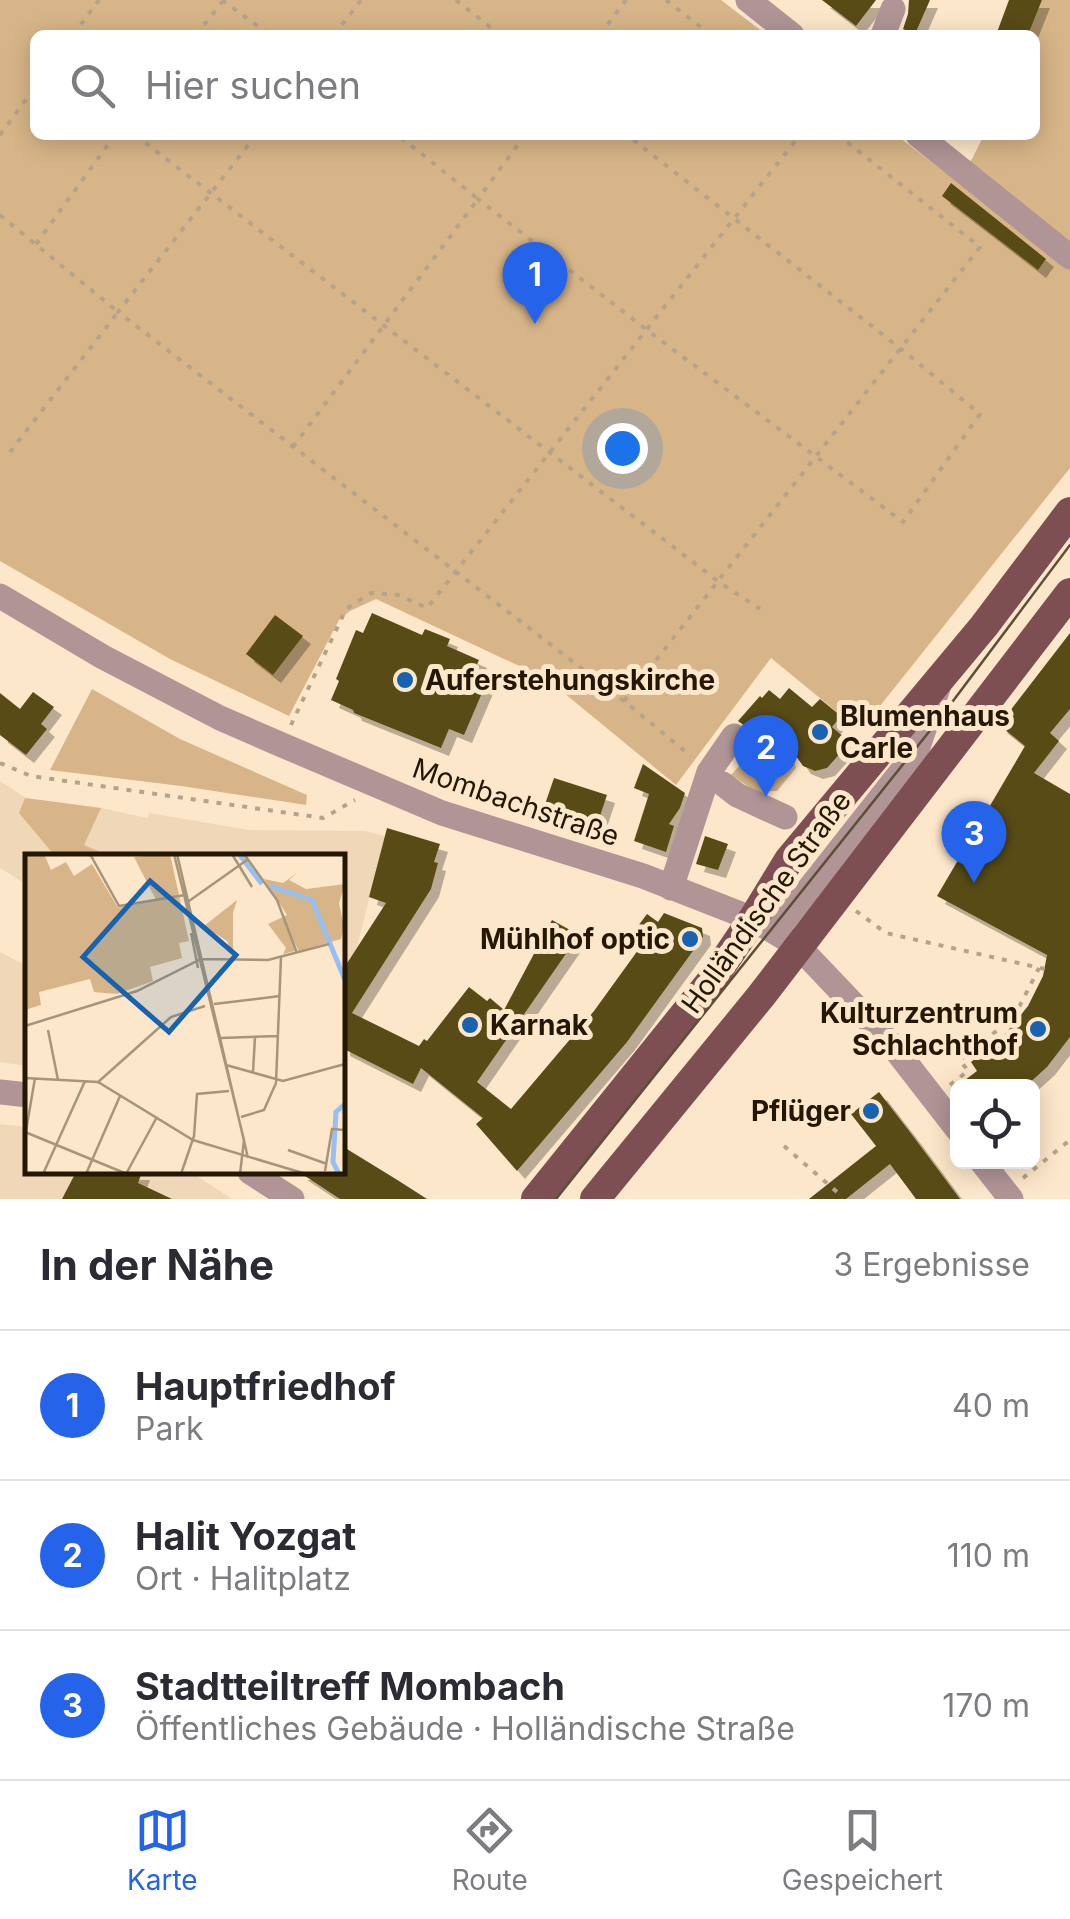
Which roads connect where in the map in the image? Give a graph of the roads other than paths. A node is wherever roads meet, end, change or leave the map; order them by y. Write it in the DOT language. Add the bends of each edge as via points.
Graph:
graph roads {
  1 [pos="748,0"];
  2 [pos="894,9"];
  3 [pos="786,30"];
  4 [pos="884,30"];
  5 [pos="924,140"];
  6 [pos="1070,257"];
  7 [pos="1070,512"];
  8 [pos="1070,593"];
  9 [pos="0,596"];
  10 [pos="942,676"];
  11 [pos="968,728"];
  12 [pos="734,736"];
  13 [pos="916,754"];
  14 [pos="716,778"];
  15 [pos="785,816"];
  16 [pos="671,888"];
  17 [pos="776,932"];
  18 [pos="0,1092"];
  19 [pos="25,1095"];
  20 [pos="950,1120"];
  21 [pos="987,1169"];
  22 [pos="253,1174"];
  23 [pos="1008,1196"];
  24 [pos="292,1199"];
  25 [pos="536,1199"];
  26 [pos="595,1199"];
  1 -- 3 [label="street"];
  2 -- 4 [label="street"];
  5 -- 6 [label="street"];
  7 -- 10 [label="main road, Holländische Straße"];
  8 -- 11 [label="main road, Holländische Straße"];
  9 -- 16 [label="street, Mombachstraße" via="103,657 282,745 442,813"];
  10 -- 13 [label="street"];
  10 -- 17 [label="main road, Holländische Straße" via="789,860"];
  11 -- 13 [label="street"];
  11 -- 17 [label="main road, Holländische Straße"];
  12 -- 14 [label="street"];
  13 -- 17 [label="street"];
  14 -- 15 [label="street" via="737,796"];
  14 -- 16 [label="street"];
  16 -- 17 [label="street, Mombachstraße"];
  17 -- 20 [label="street, Mombachstraße" via="892,1044"];
  17 -- 25 [label="main road, Holländische Straße" via="709,984"];
  17 -- 26 [label="main road, Holländische Straße" via="761,996"];
  18 -- 19 [label="street"];
  21 -- 23 [label="street"];
  22 -- 24 [label="street"];
}
